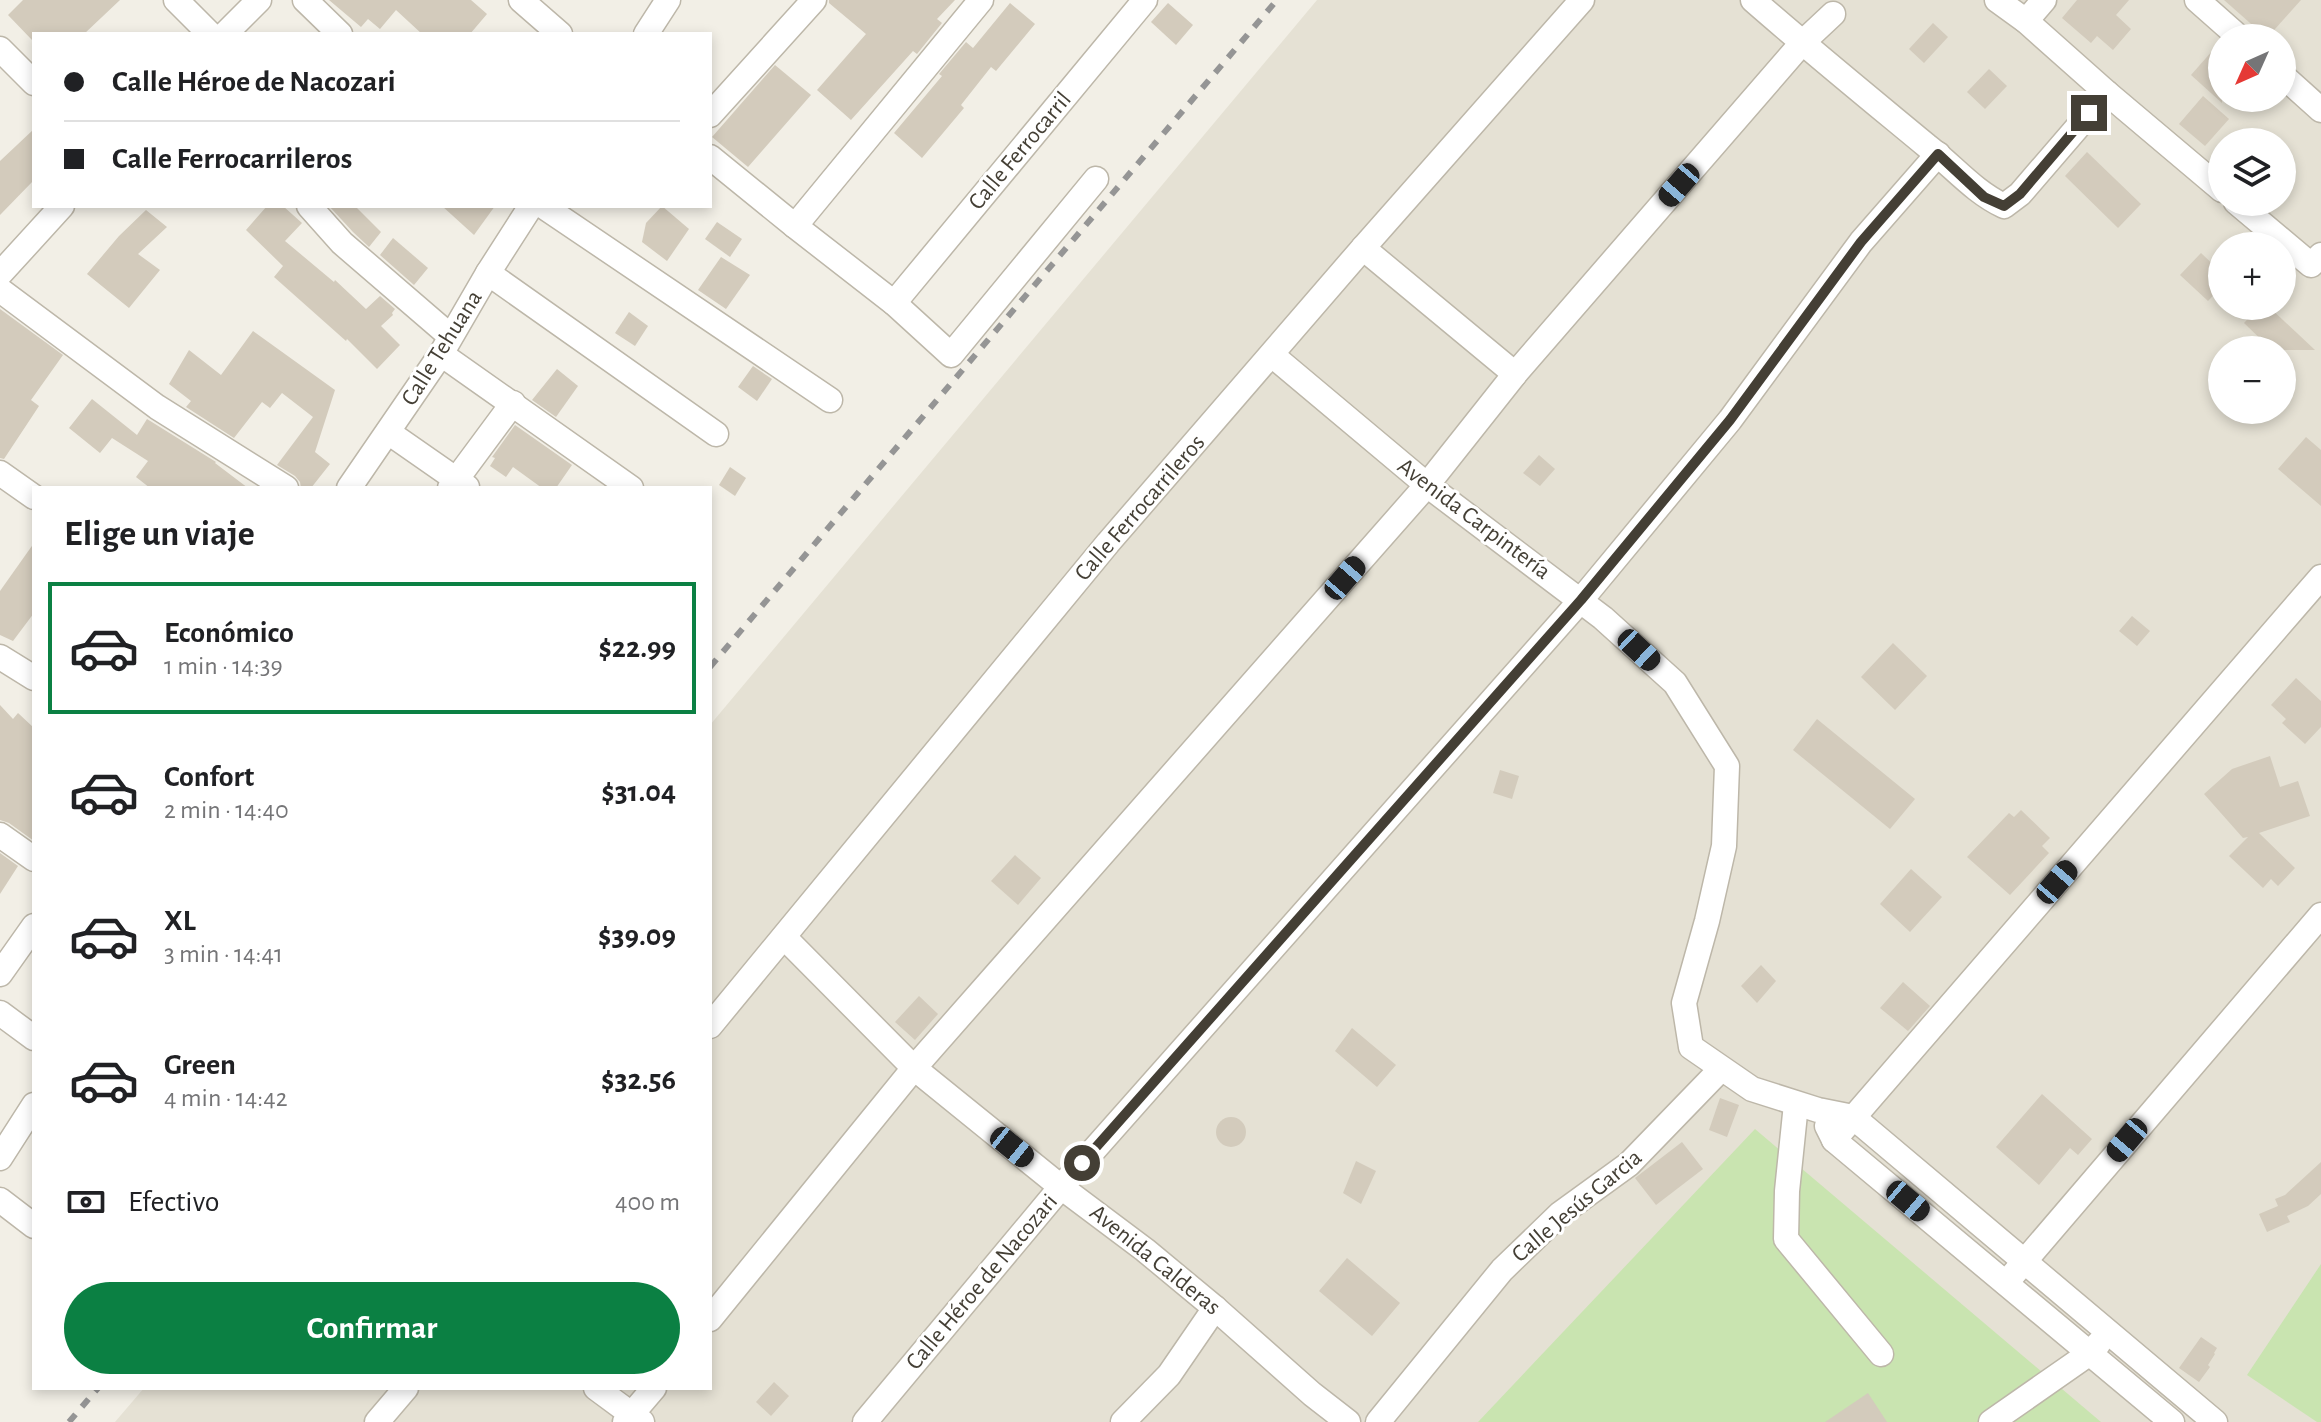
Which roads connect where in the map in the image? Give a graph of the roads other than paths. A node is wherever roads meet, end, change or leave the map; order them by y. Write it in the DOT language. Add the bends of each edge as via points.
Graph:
graph roads {
  1 [pos="176,0"];
  2 [pos="259,0"];
  3 [pos="305,0"];
  4 [pos="521,0"];
  5 [pos="668,0"];
  6 [pos="814,0"];
  7 [pos="981,0"];
  8 [pos="1145,0"];
  9 [pos="1582,0"];
  10 [pos="1753,0"];
  11 [pos="1997,0"];
  12 [pos="2044,0"];
  13 [pos="2197,0"];
  14 [pos="1833,14"];
  15 [pos="2026,21"];
  16 [pos="2224,24"];
  17 [pos="208,32"];
  18 [pos="227,32"];
  19 [pos="338,32"];
  20 [pos="558,32"];
  21 [pos="647,32"];
  22 [pos="1802,43"];
  23 [pos="0,49"];
  24 [pos="32,81"];
  25 [pos="2296,88"];
  26 [pos="2107,93"];
  27 [pos="2321,110"];
  28 [pos="712,113"];
  29 [pos="1938,154"];
  30 [pos="712,159"];
  31 [pos="2208,178"];
  32 [pos="1096,179"];
  33 [pos="60,208"];
  34 [pos="311,208"];
  35 [pos="530,208"];
  36 [pos="546,208"];
  37 [pos="2255,216"];
  38 [pos="795,226"];
  39 [pos="1363,248"];
  40 [pos="2316,260"];
  41 [pos="488,273"];
  42 [pos="0,274"];
  43 [pos="0,290"];
  44 [pos="894,303"];
  45 [pos="446,345"];
  46 [pos="1272,355"];
  47 [pos="1515,374"];
  48 [pos="830,400"];
  49 [pos="513,403"];
  50 [pos="388,432"];
  51 [pos="716,434"];
  52 [pos="0,473"];
  53 [pos="459,485"];
  54 [pos="1427,485"];
  55 [pos="283,486"];
  56 [pos="350,486"];
  57 [pos="628,486"];
  58 [pos="32,496"];
  59 [pos="2321,577"];
  60 [pos="1581,600"];
  61 [pos="0,657"];
  62 [pos="32,677"];
  63 [pos="0,835"];
  64 [pos="32,858"];
  65 [pos="2321,915"];
  66 [pos="32,929"];
  67 [pos="784,937"];
  68 [pos="0,974"];
  69 [pos="0,1013"];
  70 [pos="712,1024"];
  71 [pos="32,1037"];
  72 [pos="914,1068"];
  73 [pos="1721,1069"];
  74 [pos="1807,1107"];
  75 [pos="32,1108"];
  76 [pos="1853,1117"];
  77 [pos="1834,1140"];
  78 [pos="0,1158"];
  79 [pos="1061,1187"];
  80 [pos="0,1200"];
  81 [pos="32,1224"];
  82 [pos="2024,1262"];
  83 [pos="2006,1283"];
  84 [pos="1215,1308"];
  85 [pos="712,1317"];
  86 [pos="2108,1332"];
  87 [pos="2090,1353"];
  88 [pos="1881,1354"];
  89 [pos="404,1390"];
  90 [pos="598,1390"];
  91 [pos="653,1390"];
  92 [pos="633,1419"];
  93 [pos="377,1422"];
  94 [pos="865,1422"];
  95 [pos="1123,1422"];
  96 [pos="1348,1422"];
  97 [pos="1378,1422"];
  98 [pos="1991,1422"];
  99 [pos="2172,1422"];
  100 [pos="2215,1422"];
  1 -- 17 [label="street"];
  2 -- 18 [label="street"];
  3 -- 19 [label="street"];
  4 -- 20 [label="street"];
  5 -- 21 [label="street"];
  6 -- 28 [label="street"];
  7 -- 38 [label="street"];
  8 -- 44 [label="street, Calle Ferrocarril"];
  9 -- 39 [label="street, Calle Ferrocarrileros"];
  10 -- 22 [label="street"];
  11 -- 15 [label="street"];
  12 -- 15 [label="street"];
  13 -- 16 [label="street"];
  14 -- 22 [label="street"];
  15 -- 26 [label="street"];
  22 -- 29 [label="street"];
  22 -- 47 [label="street"];
  23 -- 24 [label="street"];
  25 -- 27 [label="street"];
  26 -- 29 [label="street" via="2004,206 1984,197"];
  26 -- 31 [label="street"];
  29 -- 60 [label="street, Calle Héroe de Nacozari" via="1861,242 1730,420"];
  30 -- 38 [label="street"];
  32 -- 44 [label="street" via="951,355"];
  33 -- 42 [label="street"];
  34 -- 45 [label="street"];
  35 -- 41 [label="street, Calle Tehuana"];
  36 -- 48 [label="street"];
  37 -- 40 [label="street"];
  38 -- 44 [label="street"];
  39 -- 46 [label="street, Calle Ferrocarrileros"];
  39 -- 47 [label="street"];
  41 -- 45 [label="street, Calle Tehuana"];
  41 -- 51 [label="street"];
  43 -- 55 [label="street" via="157,407"];
  45 -- 49 [label="street"];
  45 -- 50 [label="street, Calle Tehuana"];
  46 -- 54 [label="street, Avenida Carpintería"];
  46 -- 67 [label="street, Calle Ferrocarrileros" via="1108,543"];
  47 -- 54 [label="street"];
  49 -- 53 [label="street"];
  49 -- 57 [label="street"];
  50 -- 53 [label="street"];
  50 -- 56 [label="street, Calle Tehuana"];
  52 -- 58 [label="street"];
  54 -- 60 [label="street, Avenida Carpintería"];
  54 -- 72 [label="street"];
  59 -- 76 [label="street"];
  60 -- 73 [label="street, Avenida Carpintería" via="1675,683 1727,766 1724,846 1684,1003 1691,1047"];
  60 -- 79 [label="street, Calle Héroe de Nacozari"];
  61 -- 62 [label="street"];
  63 -- 64 [label="street"];
  65 -- 82 [label="street"];
  66 -- 68 [label="street"];
  67 -- 70 [label="street, Calle Ferrocarrileros"];
  67 -- 72 [label="street, Avenida Calderas"];
  69 -- 71 [label="street"];
  72 -- 79 [label="street, Avenida Calderas"];
  72 -- 85 [label="street"];
  73 -- 74 [label="street" via="1752,1089"];
  73 -- 97 [label="street, Calle Jesús Garcia" via="1629,1164 1560,1214 1502,1270"];
  74 -- 76 [label="street"];
  74 -- 77 [label="street"];
  74 -- 88 [label="street" via="1787,1191 1786,1239"];
  75 -- 78 [label="street"];
  76 -- 77 [label="street"];
  76 -- 82 [label="street"];
  77 -- 83 [label="street"];
  79 -- 84 [label="street, Avenida Calderas"];
  79 -- 94 [label="street, Calle Héroe de Nacozari"];
  80 -- 81 [label="street"];
  82 -- 83 [label="street"];
  82 -- 86 [label="street"];
  83 -- 87 [label="street"];
  84 -- 95 [label="street" via="1169,1375"];
  84 -- 96 [label="street, Avenida Calderas"];
  86 -- 87 [label="street"];
  86 -- 100 [label="street"];
  87 -- 98 [label="street"];
  87 -- 99 [label="street"];
  89 -- 93 [label="street"];
  90 -- 92 [label="street"];
  91 -- 92 [label="street"];
}
